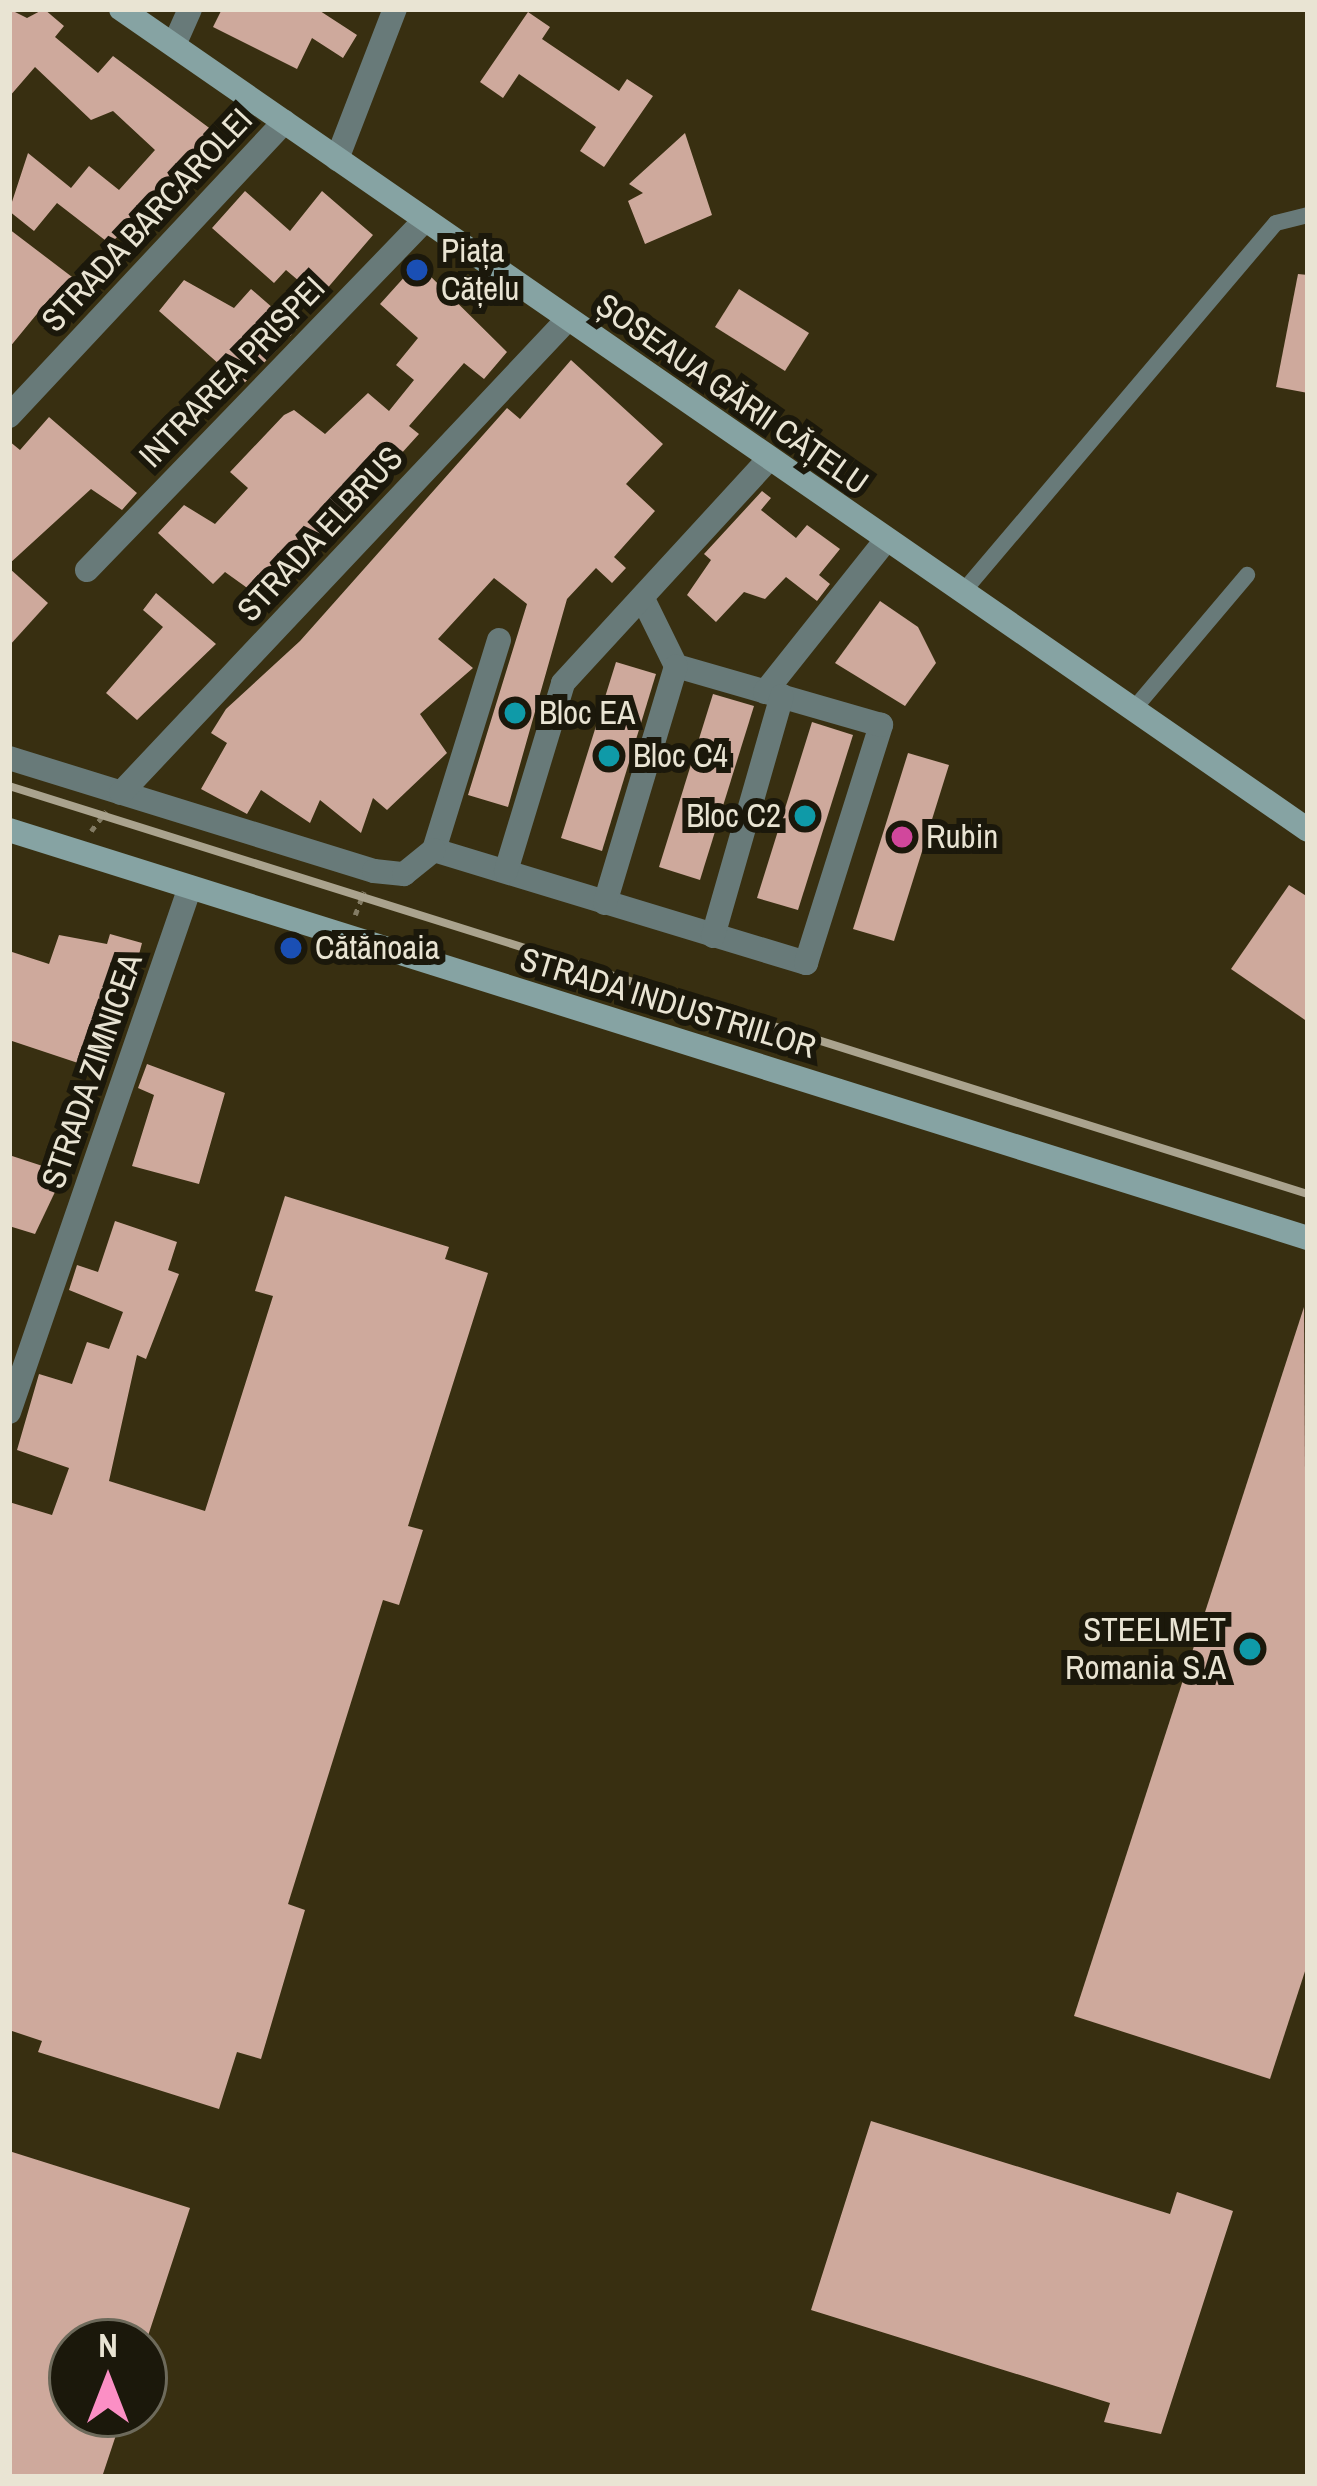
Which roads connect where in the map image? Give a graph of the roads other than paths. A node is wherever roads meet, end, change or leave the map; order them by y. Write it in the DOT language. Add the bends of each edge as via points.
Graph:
graph roads {
  1 [pos="121,9"];
  2 [pos="190,9"];
  3 [pos="395,9"];
  4 [pos="174,45"];
  5 [pos="284,122"];
  6 [pos="337,158"];
  7 [pos="1308,214"];
  8 [pos="424,220"];
  9 [pos="568,320"];
  10 [pos="9,416"];
  11 [pos="770,459"];
  12 [pos="886,540"];
  13 [pos="87,570"];
  14 [pos="1247,575"];
  15 [pos="962,592"];
  16 [pos="644,601"];
  17 [pos="499,640"];
  18 [pos="676,666"];
  19 [pos="774,694"];
  20 [pos="1133,710"];
  21 [pos="9,758"];
  22 [pos="121,793"];
  23 [pos="9,830"];
  24 [pos="1308,830"];
  25 [pos="434,850"];
  26 [pos="506,872"];
  27 [pos="190,887"];
  28 [pos="604,903"];
  29 [pos="712,936"];
  30 [pos="1308,1238"];
  31 [pos="9,1412"];
  1 -- 4 [label="main road, ȘOSEAUA GĂRII CĂȚELU"];
  2 -- 4 [label="street"];
  3 -- 6 [label="street"];
  4 -- 5 [label="main road, ȘOSEAUA GĂRII CĂȚELU"];
  5 -- 6 [label="main road, ȘOSEAUA GĂRII CĂȚELU"];
  5 -- 10 [label="street, STRADA BARCAROLEI"];
  6 -- 8 [label="main road, ȘOSEAUA GĂRII CĂȚELU"];
  7 -- 15 [label="lane" via="1276,224"];
  8 -- 9 [label="main road, ȘOSEAUA GĂRII CĂȚELU"];
  8 -- 13 [label="street, INTRAREA PRISPEI"];
  9 -- 11 [label="main road, ȘOSEAUA GĂRII CĂȚELU"];
  9 -- 22 [label="street, STRADA ELBRUS"];
  11 -- 12 [label="main road, ȘOSEAUA GĂRII CĂȚELU"];
  11 -- 16 [label="street"];
  12 -- 15 [label="main road, ȘOSEAUA GĂRII CĂȚELU"];
  12 -- 19 [label="street"];
  14 -- 20 [label="lane"];
  15 -- 20 [label="main road, ȘOSEAUA GĂRII CĂȚELU"];
  16 -- 18 [label="street"];
  16 -- 26 [label="street" via="563,683"];
  17 -- 25 [label="street"];
  18 -- 19 [label="street"];
  18 -- 28 [label="street"];
  19 -- 29 [label="street"];
  19 -- 29 [label="street" via="881,725 806,963"];
  20 -- 24 [label="main road, ȘOSEAUA GĂRII CĂȚELU"];
  21 -- 22 [label="street"];
  22 -- 25 [label="street" via="374,871 404,874"];
  23 -- 27 [label="main road, STRADA INDUSTRIILOR"];
  25 -- 26 [label="street"];
  26 -- 28 [label="street"];
  27 -- 30 [label="main road, STRADA INDUSTRIILOR"];
  27 -- 31 [label="street, STRADA ZIMNICEA"];
  28 -- 29 [label="street"];
}
